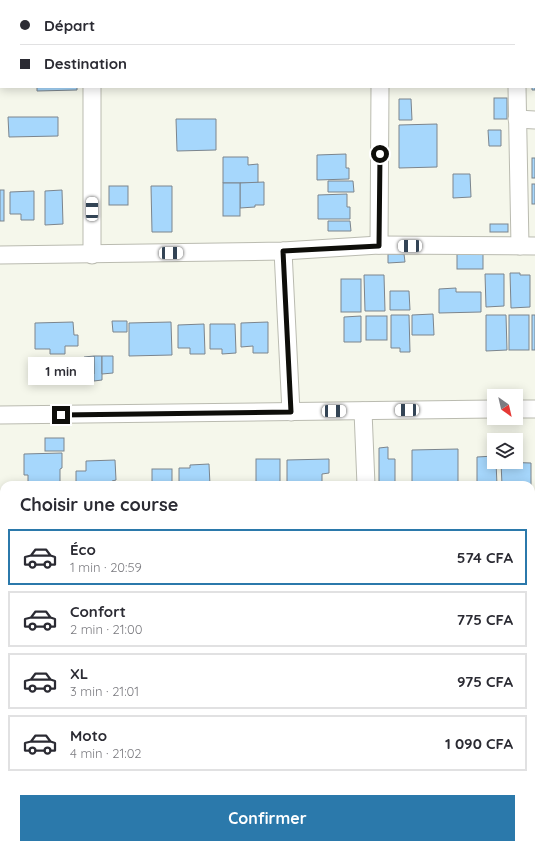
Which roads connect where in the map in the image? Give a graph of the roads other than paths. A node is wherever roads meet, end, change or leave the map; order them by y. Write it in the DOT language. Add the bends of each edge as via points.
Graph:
graph roads {
  1 [pos="92,88"];
  2 [pos="380,88"];
  3 [pos="517,88"];
  4 [pos="517,119"];
  5 [pos="535,120"];
  6 [pos="379,246"];
  7 [pos="527,246"];
  8 [pos="283,251"];
  9 [pos="92,255"];
  10 [pos="0,256"];
  11 [pos="487,409"];
  12 [pos="523,409"];
  13 [pos="535,409"];
  14 [pos="363,411"];
  15 [pos="291,412"];
  16 [pos="0,415"];
  17 [pos="366,481"];
  1 -- 9 [label="street"];
  2 -- 6 [label="street"];
  3 -- 4 [label="street"];
  4 -- 5 [label="street"];
  4 -- 7 [label="street"];
  6 -- 7 [label="street"];
  6 -- 8 [label="street"];
  8 -- 9 [label="street"];
  8 -- 15 [label="street"];
  9 -- 10 [label="street"];
  11 -- 14 [label="street"];
  12 -- 13 [label="street"];
  14 -- 15 [label="street"];
  14 -- 17 [label="street"];
  15 -- 16 [label="street"];
}
